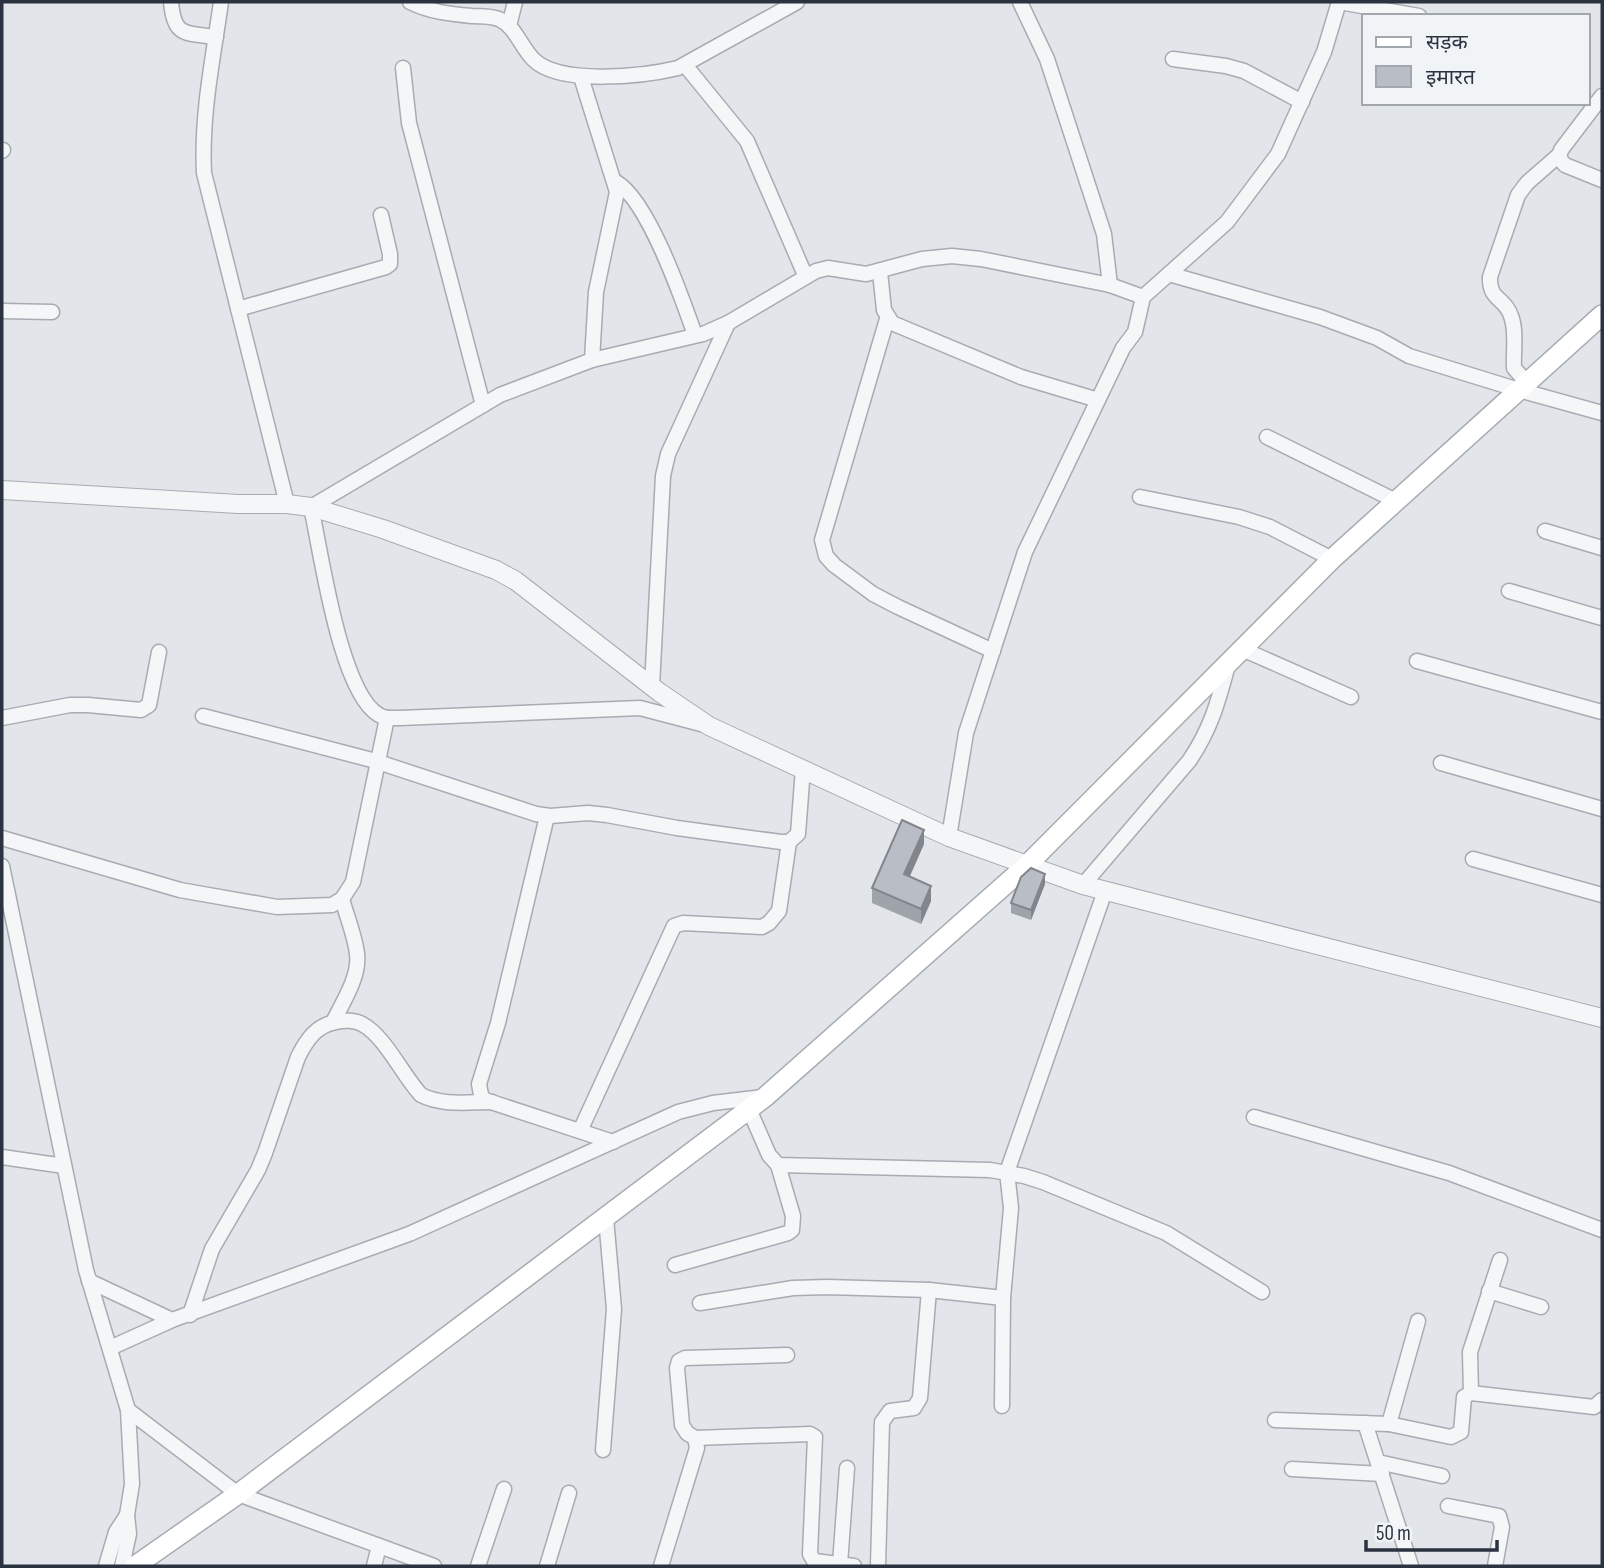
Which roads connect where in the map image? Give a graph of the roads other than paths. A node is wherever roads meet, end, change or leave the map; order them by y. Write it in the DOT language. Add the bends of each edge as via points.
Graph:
graph roads {
  1 [pos="171,2"];
  2 [pos="221,2"];
  3 [pos="410,2"];
  4 [pos="515,2"];
  5 [pos="797,2"];
  6 [pos="1020,2"];
  7 [pos="1339,2"];
  8 [pos="1408,14"];
  9 [pos="509,26"];
  10 [pos="216,37"];
  11 [pos="1173,59"];
  12 [pos="685,65"];
  13 [pos="403,68"];
  14 [pos="580,77"];
  15 [pos="1602,96"];
  16 [pos="1302,102"];
  17 [pos="1559,155"];
  18 [pos="1602,180"];
  19 [pos="615,182"];
  20 [pos="381,215"];
  21 [pos="880,272"];
  22 [pos="806,275"];
  23 [pos="1169,275"];
  24 [pos="1110,285"];
  25 [pos="1143,297"];
  26 [pos="238,309"];
  27 [pos="2,311"];
  28 [pos="52,312"];
  29 [pos="1602,315"];
  30 [pos="887,319"];
  31 [pos="728,323"];
  32 [pos="695,335"];
  33 [pos="592,360"];
  34 [pos="1523,386"];
  35 [pos="1098,400"];
  36 [pos="483,405"];
  37 [pos="1602,413"];
  38 [pos="1267,438"];
  39 [pos="2,490"];
  40 [pos="1140,497"];
  41 [pos="1396,501"];
  42 [pos="287,504"];
  43 [pos="311,507"];
  44 [pos="1545,531"];
  45 [pos="1602,548"];
  46 [pos="1332,559"];
  47 [pos="1509,591"];
  48 [pos="1602,618"];
  49 [pos="1242,649"];
  50 [pos="159,652"];
  51 [pos="993,652"];
  52 [pos="1417,661"];
  53 [pos="1228,663"];
  54 [pos="652,686"];
  55 [pos="1351,697"];
  56 [pos="1602,712"];
  57 [pos="203,716"];
  58 [pos="2,718"];
  59 [pos="387,718"];
  60 [pos="709,726"];
  61 [pos="377,762"];
  62 [pos="1441,763"];
  63 [pos="803,768"];
  64 [pos="1602,809"];
  65 [pos="547,816"];
  66 [pos="949,836"];
  67 [pos="2,838"];
  68 [pos="789,842"];
  69 [pos="1473,859"];
  70 [pos="2,866"];
  71 [pos="1026,866"];
  72 [pos="1083,886"];
  73 [pos="1105,891"];
  74 [pos="1602,895"];
  75 [pos="342,899"];
  76 [pos="1602,1018"];
  77 [pos="334,1022"];
  78 [pos="765,1097"];
  79 [pos="492,1102"];
  80 [pos="749,1109"];
  81 [pos="1254,1117"];
  82 [pos="580,1131"];
  83 [pos="613,1142"];
  84 [pos="2,1157"];
  85 [pos="778,1165"];
  86 [pos="64,1166"];
  87 [pos="1007,1172"];
  88 [pos="606,1218"];
  89 [pos="1602,1230"];
  90 [pos="1500,1260"];
  91 [pos="675,1265"];
  92 [pos="89,1281"];
  93 [pos="929,1290"];
  94 [pos="1489,1291"];
  95 [pos="1262,1292"];
  96 [pos="1003,1298"];
  97 [pos="701,1303"];
  98 [pos="1541,1307"];
  99 [pos="190,1315"];
  100 [pos="172,1320"];
  101 [pos="1418,1321"];
  102 [pos="110,1348"];
  103 [pos="787,1355"];
  104 [pos="1471,1392"];
  105 [pos="1602,1400"];
  106 [pos="1002,1406"];
  107 [pos="128,1410"];
  108 [pos="1275,1420"];
  109 [pos="1366,1423"];
  110 [pos="1389,1424"];
  111 [pos="695,1438"];
  112 [pos="603,1450"];
  113 [pos="847,1468"];
  114 [pos="1380,1468"];
  115 [pos="1292,1469"];
  116 [pos="1442,1476"];
  117 [pos="504,1489"];
  118 [pos="569,1493"];
  119 [pos="238,1494"];
  120 [pos="1448,1506"];
  121 [pos="127,1516"];
  122 [pos="379,1546"];
  123 [pos="847,1565"];
  124 [pos="106,1566"];
  125 [pos="122,1566"];
  126 [pos="135,1566"];
  127 [pos="374,1566"];
  128 [pos="434,1566"];
  129 [pos="478,1566"];
  130 [pos="547,1566"];
  131 [pos="662,1566"];
  132 [pos="877,1566"];
  133 [pos="1411,1566"];
  134 [pos="1495,1566"];
  1 -- 10 [label="street" via="173,22 182,32"];
  2 -- 10 [label="street"];
  3 -- 9 [label="street" via="441,13 495,18"];
  4 -- 9 [label="street"];
  5 -- 12 [label="street"];
  6 -- 24 [label="street" via="1047,59 1104,234"];
  7 -- 8 [label="street"];
  7 -- 16 [label="street"];
  9 -- 14 [label="street" via="534,60"];
  10 -- 26 [label="street" via="202,142 204,173"];
  11 -- 16 [label="street" via="1244,71"];
  12 -- 14 [label="street" via="658,73"];
  12 -- 22 [label="street" via="747,141"];
  13 -- 36 [label="street" via="409,123"];
  14 -- 19 [label="street"];
  15 -- 17 [label="street"];
  16 -- 23 [label="street" via="1279,154 1227,222"];
  17 -- 18 [label="street" via="1560,162"];
  17 -- 34 [label="street" via="1518,195 1490,277 1489,289 1510,312 1514,368"];
  19 -- 32 [label="street" via="626,188 643,213"];
  19 -- 33 [label="street" via="615,206 596,292"];
  20 -- 26 [label="street" via="390,254 386,267"];
  21 -- 22 [label="street" via="828,268"];
  21 -- 24 [label="street" via="922,259 952,256"];
  21 -- 30 [label="street"];
  22 -- 31 [label="street"];
  23 -- 25 [label="street"];
  23 -- 34 [label="street" via="1320,317 1377,338 1409,356"];
  24 -- 25 [label="street"];
  25 -- 35 [label="street" via="1135,332"];
  26 -- 42 [label="street"];
  27 -- 28 [label="street"];
  29 -- 34 [label="main road"];
  30 -- 35 [label="street" via="1021,377"];
  30 -- 51 [label="street" via="823,549 834,565 873,594"];
  31 -- 32 [label="street"];
  31 -- 54 [label="street" via="668,454 663,476"];
  32 -- 33 [label="street"];
  33 -- 36 [label="street"];
  34 -- 37 [label="street"];
  34 -- 41 [label="main road"];
  35 -- 51 [label="street" via="1025,552"];
  36 -- 43 [label="street"];
  38 -- 41 [label="street"];
  39 -- 42 [label="street"];
  40 -- 46 [label="street" via="1239,517 1292,537"];
  41 -- 46 [label="main road"];
  42 -- 43 [label="street"];
  43 -- 54 [label="street" via="496,570"];
  43 -- 59 [label="street" via="353,682 366,703"];
  44 -- 45 [label="street"];
  46 -- 49 [label="main road"];
  47 -- 48 [label="street"];
  49 -- 53 [label="main road"];
  49 -- 55 [label="street"];
  50 -- 58 [label="street" via="146,709 70,705"];
  51 -- 66 [label="street" via="966,733"];
  52 -- 56 [label="street"];
  53 -- 71 [label="main road"];
  53 -- 72 [label="street" via="1203,741"];
  54 -- 60 [label="street"];
  57 -- 61 [label="street"];
  59 -- 60 [label="street" via="640,708"];
  59 -- 61 [label="street"];
  60 -- 63 [label="street"];
  61 -- 65 [label="street"];
  61 -- 75 [label="street" via="353,882"];
  62 -- 64 [label="street"];
  63 -- 66 [label="street"];
  63 -- 68 [label="street" via="798,834"];
  65 -- 68 [label="street" via="607,815"];
  65 -- 79 [label="street" via="479,1084 481,1095"];
  66 -- 71 [label="street"];
  67 -- 75 [label="street" via="180,890 277,907 332,905"];
  68 -- 82 [label="street" via="779,911 769,923 762,927 674,926"];
  69 -- 74 [label="street"];
  70 -- 86 [label="street"];
  71 -- 72 [label="street"];
  71 -- 78 [label="main road"];
  72 -- 73 [label="street"];
  73 -- 76 [label="street"];
  73 -- 87 [label="street"];
  75 -- 77 [label="street" via="358,954 355,975"];
  77 -- 79 [label="street" via="362,1024 378,1038 414,1088 430,1100"];
  77 -- 99 [label="street" via="306,1040 258,1170 212,1249"];
  78 -- 80 [label="main road"];
  78 -- 83 [label="street" via="678,1112"];
  79 -- 82 [label="street"];
  80 -- 85 [label="street"];
  80 -- 88 [label="main road"];
  81 -- 89 [label="street" via="1449,1173"];
  82 -- 83 [label="street"];
  83 -- 99 [label="street" via="409,1234"];
  84 -- 86 [label="street"];
  85 -- 87 [label="street"];
  85 -- 91 [label="street" via="793,1216 789,1233"];
  86 -- 92 [label="street"];
  87 -- 95 [label="street" via="1166,1233"];
  87 -- 96 [label="street" via="1011,1208"];
  88 -- 112 [label="street" via="614,1309"];
  88 -- 119 [label="main road"];
  90 -- 94 [label="street"];
  92 -- 100 [label="street"];
  92 -- 102 [label="street"];
  93 -- 96 [label="street"];
  93 -- 97 [label="street" via="793,1288"];
  93 -- 132 [label="street" via="920,1398 914,1408 890,1411 881,1422"];
  94 -- 98 [label="street"];
  94 -- 104 [label="street" via="1470,1352"];
  96 -- 106 [label="street"];
  99 -- 100 [label="street"];
  100 -- 102 [label="street"];
  101 -- 110 [label="street"];
  102 -- 107 [label="street"];
  103 -- 111 [label="street" via="679,1361 682,1425"];
  104 -- 105 [label="street" via="1594,1407"];
  104 -- 110 [label="street" via="1464,1397 1457,1435"];
  107 -- 119 [label="street"];
  107 -- 121 [label="street" via="133,1462"];
  108 -- 109 [label="street"];
  109 -- 110 [label="street"];
  109 -- 114 [label="street"];
  111 -- 123 [label="street" via="815,1437 810,1554 814,1561"];
  111 -- 131 [label="street" via="697,1448"];
  113 -- 123 [label="street"];
  114 -- 115 [label="street"];
  114 -- 116 [label="street"];
  114 -- 133 [label="street"];
  117 -- 129 [label="street"];
  118 -- 130 [label="street"];
  119 -- 122 [label="street"];
  119 -- 126 [label="main road"];
  120 -- 134 [label="street" via="1499,1516 1502,1527"];
  121 -- 124 [label="street" via="116,1532"];
  121 -- 125 [label="street" via="129,1534"];
  122 -- 127 [label="street"];
  122 -- 128 [label="street"];
}
